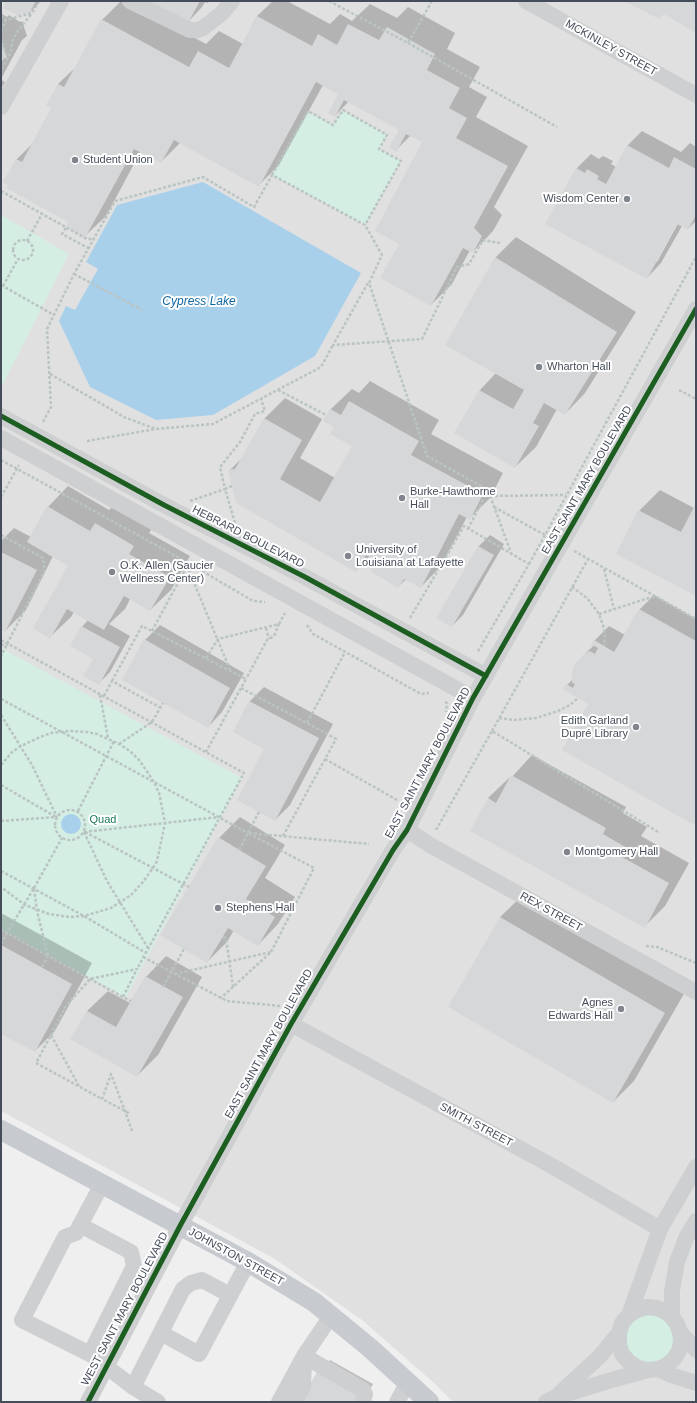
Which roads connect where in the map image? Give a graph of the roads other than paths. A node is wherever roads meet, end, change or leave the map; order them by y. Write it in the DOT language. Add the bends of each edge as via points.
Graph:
graph roads {
  1 [pos="61,1"];
  2 [pos="130,1"];
  3 [pos="232,1"];
  4 [pos="526,1"];
  5 [pos="696,95"];
  6 [pos="1,107"];
  7 [pos="696,309"];
  8 [pos="1,416"];
  9 [pos="1,438"];
  10 [pos="164,505"];
  11 [pos="153,522"];
  12 [pos="383,620"];
  13 [pos="370,641"];
  14 [pos="486,676"];
  15 [pos="473,698"];
  16 [pos="407,830"];
  17 [pos="696,992"];
  18 [pos="291,1024"];
  19 [pos="1,1130"];
  20 [pos="696,1167"];
  21 [pos="102,1184"];
  22 [pos="696,1221"];
  23 [pos="80,1225"];
  24 [pos="180,1226"];
  25 [pos="660,1229"];
  26 [pos="248,1262"];
  27 [pos="230,1296"];
  28 [pos="629,1315"];
  29 [pos="331,1316"];
  30 [pos="672,1317"];
  31 [pos="680,1332"];
  32 [pos="161,1333"];
  33 [pos="619,1333"];
  34 [pos="696,1350"];
  35 [pos="90,1354"];
  36 [pos="304,1356"];
  37 [pos="107,1366"];
  38 [pos="653,1370"];
  39 [pos="408,1382"];
  40 [pos="696,1382"];
  41 [pos="134,1387"];
  42 [pos="367,1399"];
  43 [pos="550,1400"];
  44 [pos="88,1402"];
  45 [pos="158,1402"];
  46 [pos="279,1402"];
  47 [pos="294,1402"];
  48 [pos="397,1402"];
  49 [pos="429,1402"];
  1 -- 6 [label="street"];
  2 -- 3 [label="street" via="190,30 202,28 221,14"];
  4 -- 5 [label="street, MCKINLEY STREET"];
  7 -- 14 [label="street, EAST SAINT MARY BOULEVARD"];
  8 -- 10 [label="street, HEBRARD BOULEVARD"];
  9 -- 11 [label="street"];
  10 -- 11 [label="street"];
  10 -- 12 [label="street, HEBRARD BOULEVARD"];
  11 -- 13 [label="street"];
  12 -- 13 [label="street"];
  12 -- 14 [label="street, HEBRARD BOULEVARD"];
  13 -- 15 [label="street"];
  14 -- 15 [label="street, EAST SAINT MARY BOULEVARD"];
  15 -- 16 [label="street, EAST SAINT MARY BOULEVARD"];
  16 -- 17 [label="street, REX STREET"];
  16 -- 18 [label="street, EAST SAINT MARY BOULEVARD"];
  18 -- 24 [label="street, EAST SAINT MARY BOULEVARD"];
  18 -- 25 [label="street, SMITH STREET" via="552,1166"];
  19 -- 21 [label="main road, JOHNSTON STREET"];
  20 -- 25 [label="street"];
  21 -- 23 [label="street"];
  21 -- 24 [label="main road, JOHNSTON STREET"];
  22 -- 30 [label="street" via="677,1262 672,1291"];
  23 -- 35 [label="street" via="131,1252 134,1266"];
  23 -- 35 [label="street" via="76,1233 64,1236 22,1320"];
  24 -- 26 [label="main road, JOHNSTON STREET"];
  24 -- 37 [label="street, WEST SAINT MARY BOULEVARD"];
  25 -- 28 [label="street"];
  26 -- 27 [label="street"];
  26 -- 29 [label="main road, JOHNSTON STREET" via="314,1302"];
  27 -- 32 [label="street" via="202,1280 191,1283 183,1289"];
  27 -- 32 [label="street" via="199,1354"];
  28 -- 30 [label="street" via="647,1307 666,1312"];
  28 -- 33 [label="street" via="622,1323"];
  29 -- 36 [label="street"];
  29 -- 39 [label="main road, JOHNSTON STREET"];
  30 -- 31 [label="street"];
  31 -- 34 [label="street"];
  31 -- 38 [label="street" via="679,1351 674,1359 667,1365"];
  32 -- 41 [label="street"];
  33 -- 38 [label="street" via="622,1354 629,1362 638,1368"];
  33 -- 43 [label="street" via="600,1356"];
  35 -- 37 [label="street"];
  36 -- 42 [label="street" via="358,1386"];
  36 -- 46 [label="street"];
  36 -- 47 [label="street" via="303,1387"];
  37 -- 41 [label="street"];
  37 -- 44 [label="street, WEST SAINT MARY BOULEVARD"];
  38 -- 40 [label="street"];
  38 -- 43 [label="street" via="608,1381"];
  39 -- 48 [label="street"];
  39 -- 49 [label="main road, JOHNSTON STREET"];
  41 -- 45 [label="street"];
}
